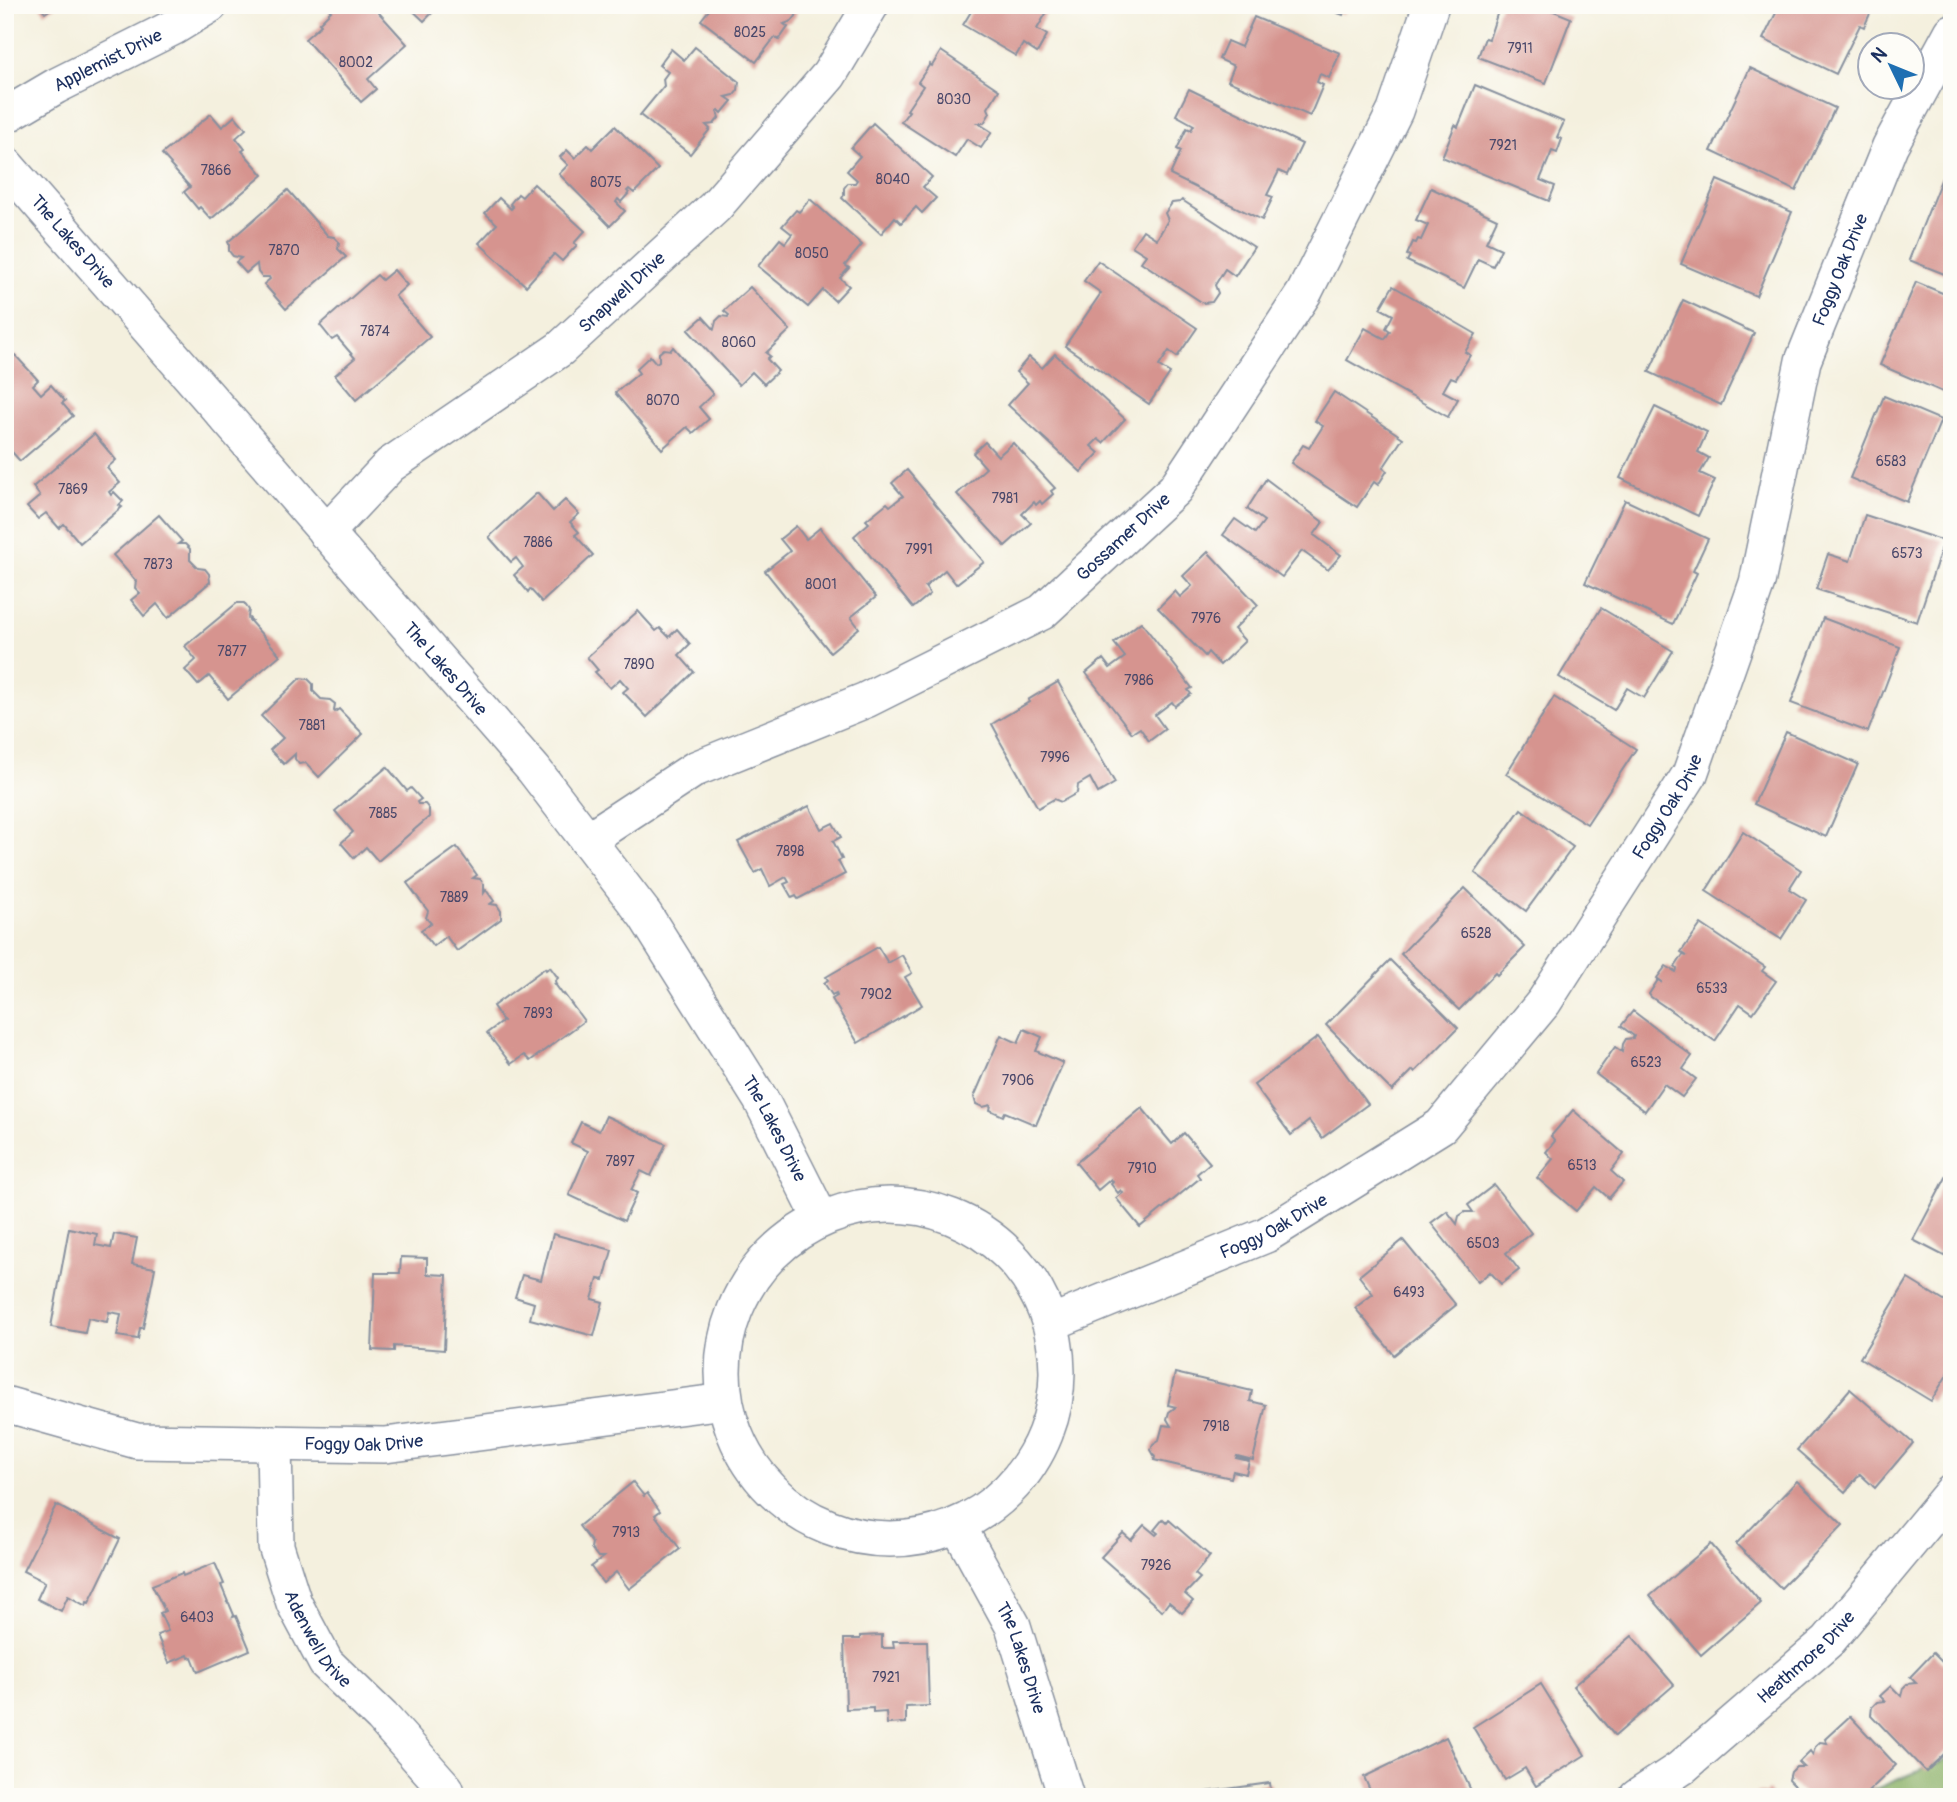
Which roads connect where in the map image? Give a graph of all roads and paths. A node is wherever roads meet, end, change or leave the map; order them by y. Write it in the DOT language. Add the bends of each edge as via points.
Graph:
graph roads {
  1 [pos="210,5"];
  2 [pos="872,5"];
  3 [pos="1431,5"];
  4 [pos="1952,32"];
  5 [pos="5,116"];
  6 [pos="5,164"];
  7 [pos="327,533"];
  8 [pos="587,840"];
  9 [pos="821,1219"];
  10 [pos="1051,1323"];
  11 [pos="725,1401"];
  12 [pos="5,1404"];
  13 [pos="274,1443"];
  14 [pos="1952,1492"];
  15 [pos="958,1526"];
  16 [pos="448,1797"];
  17 [pos="1066,1797"];
  18 [pos="1637,1797"];
  1 -- 5 [label="street, Applemist Drive"];
  2 -- 7 [label="street, Snapwell Drive" via="829,75 715,207 560,349 390,465"];
  3 -- 8 [label="street, Gossamer Drive" via="1395,111 1304,293 1175,489 1042,612 866,699 695,769"];
  4 -- 10 [label="street, Foggy Oak Drive" via="1890,146 1803,361 1757,583 1690,774 1544,1002 1441,1126 1266,1235"];
  6 -- 7 [label="street, The Lakes Drive"];
  7 -- 8 [label="street, The Lakes Drive" via="534,770"];
  8 -- 9 [label="street, The Lakes Drive" via="645,915 761,1100"];
  9 -- 10 [label="street" via="876,1204 933,1209 985,1233 1026,1272"];
  9 -- 11 [label="street" via="775,1250 742,1294 724,1346"];
  10 -- 15 [label="street" via="1058,1371 1051,1419 1031,1464 999,1500"];
  11 -- 13 [label="street, Foggy Oak Drive" via="385,1446"];
  11 -- 15 [label="street" via="740,1449 770,1490 810,1521 858,1537 909,1539"];
  12 -- 13 [label="street, Foggy Oak Drive" via="137,1441"];
  13 -- 16 [label="street, Adenwell Drive" via="276,1546 294,1603 326,1663 382,1717 446,1789"];
  14 -- 18 [label="street, Heathmore Drive" via="1828,1641 1681,1768"];
  15 -- 17 [label="street, The Lakes Drive" via="1013,1626"];
}
